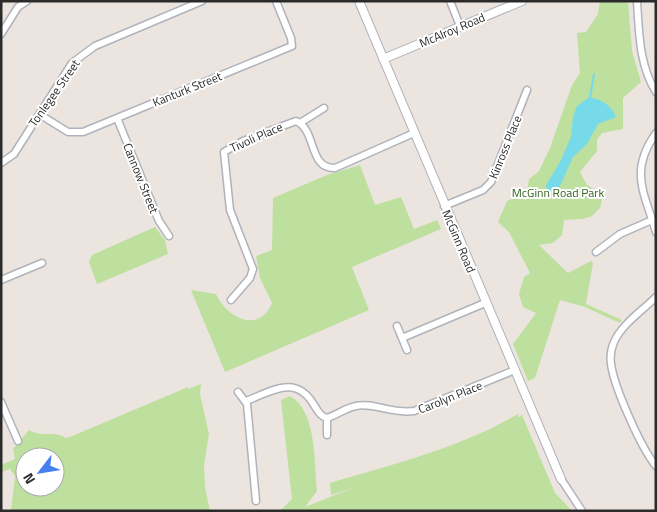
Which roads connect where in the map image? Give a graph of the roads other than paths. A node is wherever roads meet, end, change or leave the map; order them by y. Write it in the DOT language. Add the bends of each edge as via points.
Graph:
graph roads {
  1 [pos="27,1"];
  2 [pos="202,1"];
  3 [pos="276,1"];
  4 [pos="359,1"];
  5 [pos="450,1"];
  6 [pos="522,1"];
  7 [pos="637,1"];
  8 [pos="17,4"];
  9 [pos="460,26"];
  10 [pos="1,34"];
  11 [pos="383,59"];
  12 [pos="527,90"];
  13 [pos="656,92"];
  14 [pos="324,108"];
  15 [pos="39,114"];
  16 [pos="117,118"];
  17 [pos="300,123"];
  18 [pos="414,133"];
  19 [pos="656,133"];
  20 [pos="1,163"];
  21 [pos="444,206"];
  22 [pos="652,220"];
  23 [pos="656,232"];
  24 [pos="169,236"];
  25 [pos="596,252"];
  26 [pos="42,263"];
  27 [pos="1,280"];
  28 [pos="656,297"];
  29 [pos="231,300"];
  30 [pos="485,303"];
  31 [pos="397,326"];
  32 [pos="402,338"];
  33 [pos="407,350"];
  34 [pos="515,370"];
  35 [pos="238,392"];
  36 [pos="246,401"];
  37 [pos="1,402"];
  38 [pos="327,418"];
  39 [pos="327,435"];
  40 [pos="18,441"];
  41 [pos="656,466"];
  42 [pos="561,479"];
  43 [pos="256,502"];
  44 [pos="582,511"];
  1 -- 8 [label="street"];
  2 -- 15 [label="street, Tonlegee Street" via="82,54"];
  3 -- 16 [label="street, Kanturk Street" via="292,46"];
  4 -- 11 [label="street, McGinn Road"];
  5 -- 9 [label="street"];
  6 -- 9 [label="street, McAlroy Road"];
  7 -- 13 [label="street" via="642,59"];
  8 -- 10 [label="street"];
  9 -- 11 [label="street, McAlroy Road"];
  11 -- 18 [label="street, McGinn Road"];
  12 -- 21 [label="street, Kinross Place" via="491,182 483,190"];
  14 -- 17 [label="street"];
  15 -- 16 [label="street, Kanturk Street" via="76,134"];
  15 -- 20 [label="street, Tonlegee Street" via="14,154"];
  16 -- 24 [label="street, Cannow Street" via="159,221"];
  17 -- 18 [label="street, Tivoli Place" via="320,163 329,168 336,168"];
  17 -- 29 [label="street, Tivoli Place" via="291,122 224,152 230,210 253,269 250,278"];
  18 -- 21 [label="street, McGinn Road"];
  19 -- 22 [label="street" via="646,147 640,166"];
  21 -- 30 [label="street, McGinn Road"];
  22 -- 23 [label="street"];
  22 -- 25 [label="street" via="620,234"];
  26 -- 27 [label="street"];
  28 -- 41 [label="street" via="618,335 611,360 613,374 642,447"];
  30 -- 32 [label="street"];
  30 -- 34 [label="street, McGinn Road"];
  31 -- 32 [label="street"];
  32 -- 33 [label="street"];
  34 -- 38 [label="street, Carolyn Place" via="414,412 357,406"];
  34 -- 42 [label="street, McGinn Road"];
  35 -- 36 [label="street"];
  36 -- 38 [label="street" via="278,388 296,387 306,392 320,415"];
  36 -- 43 [label="street"];
  37 -- 40 [label="street"];
  38 -- 39 [label="street"];
  42 -- 44 [label="street"];
}
